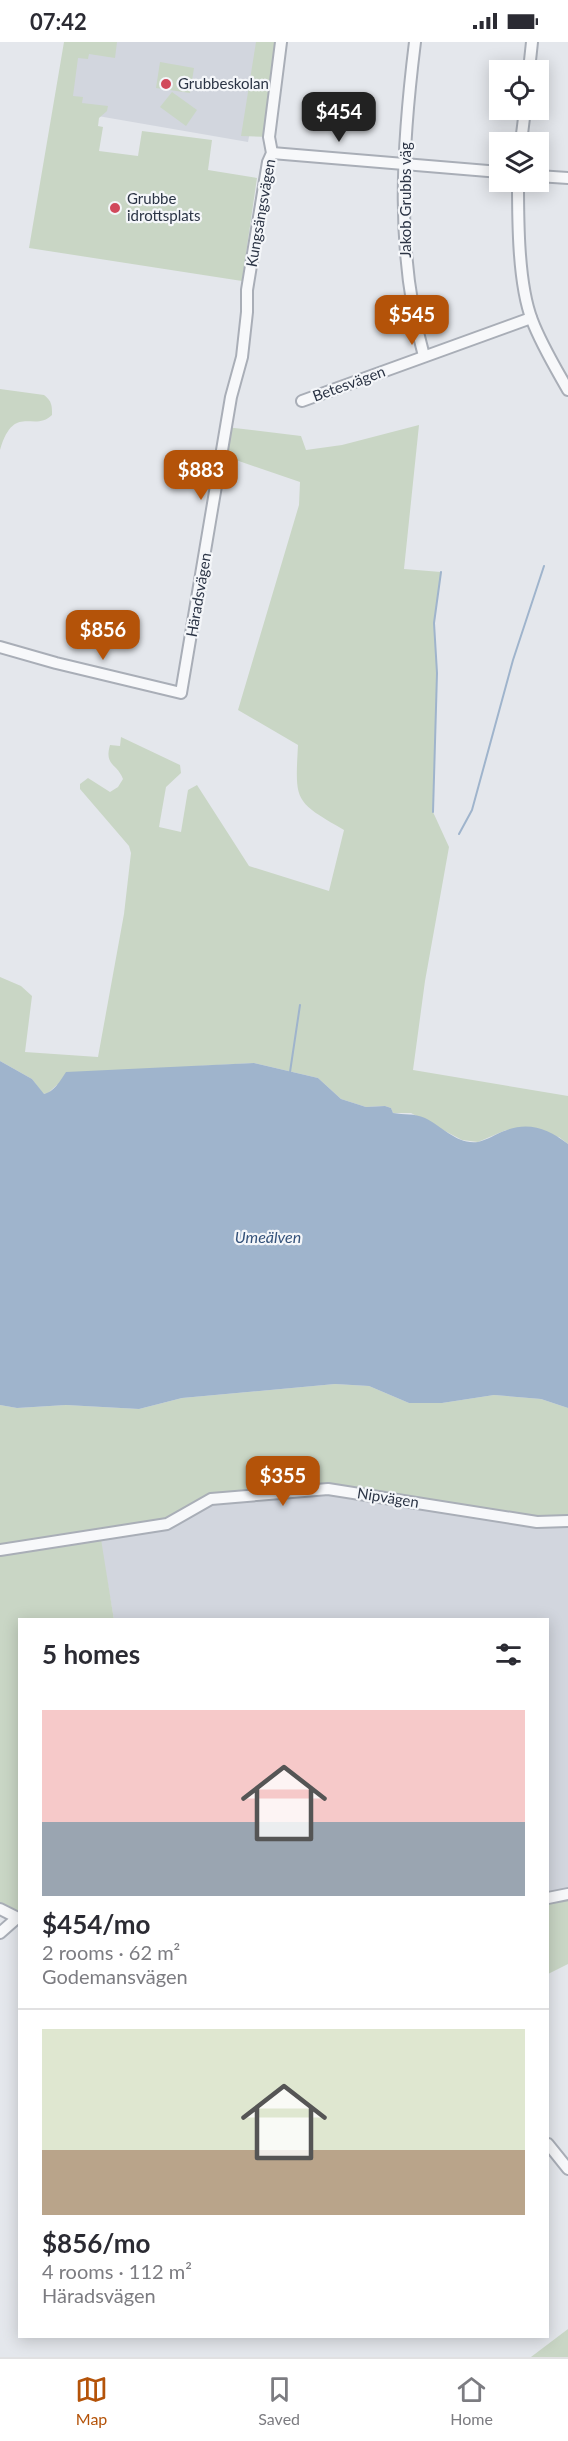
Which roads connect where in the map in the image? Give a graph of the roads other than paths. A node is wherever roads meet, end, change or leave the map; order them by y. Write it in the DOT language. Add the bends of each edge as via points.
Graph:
graph roads {
  1 [pos="281,42"];
  2 [pos="414,42"];
  3 [pos="532,42"];
  4 [pos="530,60"];
  5 [pos="272,153"];
  6 [pos="405,162"];
  7 [pos="489,171"];
  8 [pos="549,177"];
  9 [pos="568,178"];
  10 [pos="518,192"];
  11 [pos="247,312"];
  12 [pos="531,318"];
  13 [pos="424,356"];
  14 [pos="568,390"];
  15 [pos="302,401"];
  16 [pos="0,646"];
  17 [pos="568,1521"];
  18 [pos="0,1550"];
  19 [pos="568,1894"];
  20 [pos="549,1898"];
  21 [pos="0,1909"];
  22 [pos="18,1918"];
  23 [pos="0,1933"];
  24 [pos="549,2145"];
  25 [pos="568,2169"];
  1 -- 5 [label="street, Kungsängsvägen" via="269,137"];
  2 -- 6 [label="street, Jakob Grubbs väg"];
  3 -- 4 [label="street"];
  5 -- 6 [label="street"];
  5 -- 11 [label="street, Kungsängsvägen" via="247,288"];
  6 -- 7 [label="street"];
  6 -- 13 [label="street, Jakob Grubbs väg" via="406,268 411,308"];
  8 -- 9 [label="street"];
  10 -- 12 [label="street" via="522,266"];
  11 -- 16 [label="street, Häradsvägen" via="181,693"];
  12 -- 13 [label="street, Betesvägen"];
  12 -- 14 [label="street"];
  13 -- 15 [label="street, Betesvägen"];
  17 -- 18 [label="street, Nipvägen" via="537,1522 328,1489 211,1499 167,1524"];
  19 -- 20 [label="street"];
  21 -- 22 [label="street"];
  22 -- 23 [label="street"];
  24 -- 25 [label="street"];
}
